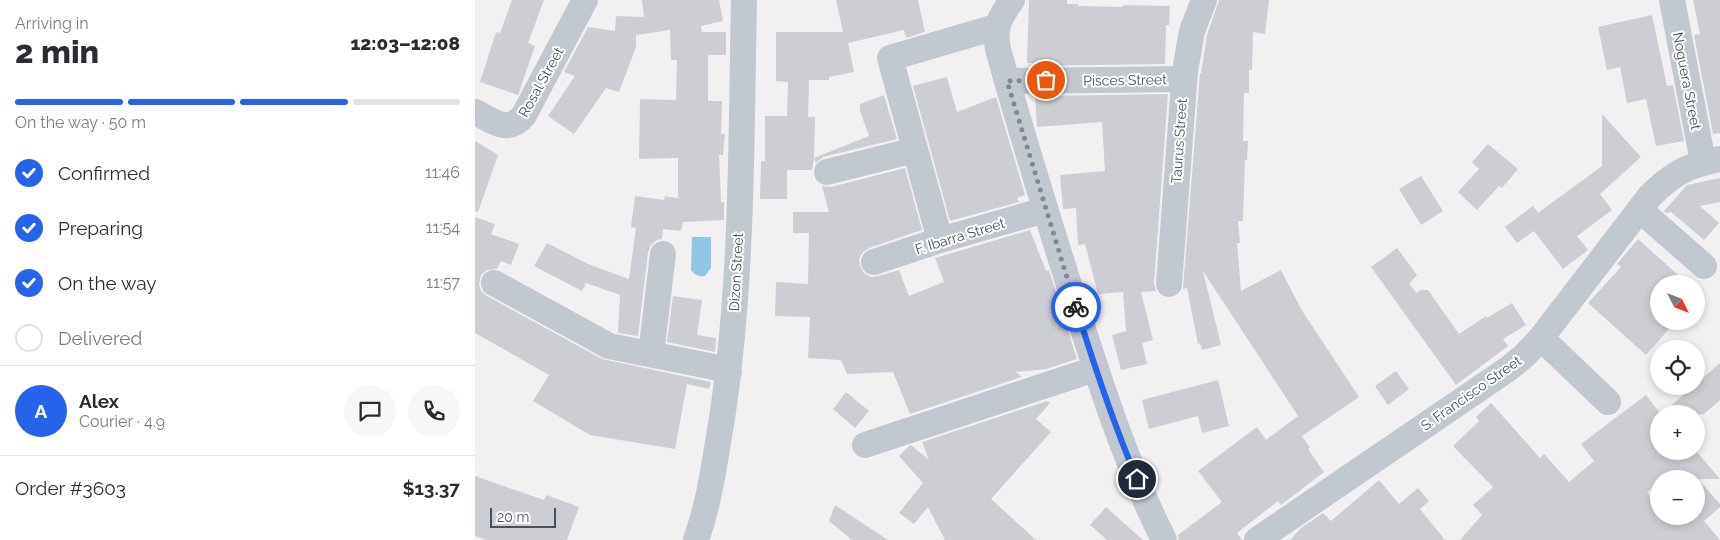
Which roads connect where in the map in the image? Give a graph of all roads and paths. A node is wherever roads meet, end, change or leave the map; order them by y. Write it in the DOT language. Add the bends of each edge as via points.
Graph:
graph roads {
  1 [pos="585,0"];
  2 [pos="745,0"];
  3 [pos="1012,0"];
  4 [pos="1204,0"];
  5 [pos="1671,0"];
  6 [pos="996,27"];
  7 [pos="1184,79"];
  8 [pos="1007,81"];
  9 [pos="475,112"];
  10 [pos="915,150"];
  11 [pos="1712,160"];
  12 [pos="827,172"];
  13 [pos="1045,210"];
  14 [pos="1640,210"];
  15 [pos="941,240"];
  16 [pos="663,254"];
  17 [pos="875,262"];
  18 [pos="1704,266"];
  19 [pos="494,283"];
  20 [pos="1169,284"];
  21 [pos="1541,338"];
  22 [pos="651,354"];
  23 [pos="1095,369"];
  24 [pos="729,372"];
  25 [pos="1608,402"];
  26 [pos="865,445"];
  27 [pos="696,540"];
  28 [pos="1164,540"];
  29 [pos="1257,540"];
  1 -- 9 [label="street, Rosal Street" via="524,116 513,125 506,126"];
  2 -- 24 [label="street, Dizon Street" via="738,262"];
  3 -- 6 [label="street"];
  4 -- 7 [label="street, Taurus Street" via="1189,41"];
  5 -- 11 [label="street, Noguera Street"];
  6 -- 8 [label="street" via="997,45"];
  6 -- 10 [label="street" via="890,58"];
  7 -- 8 [label="street, Pisces Street"];
  7 -- 20 [label="street, Taurus Street"];
  8 -- 13 [label="street"];
  10 -- 12 [label="street"];
  10 -- 15 [label="street"];
  11 -- 14 [label="street, S. Francisco Street" via="1686,168 1666,180"];
  13 -- 15 [label="street, F. Ibarra Street"];
  13 -- 23 [label="street"];
  14 -- 18 [label="street"];
  14 -- 21 [label="street, S. Francisco Street"];
  15 -- 17 [label="street, F. Ibarra Street"];
  16 -- 22 [label="street"];
  19 -- 22 [label="street" via="609,346"];
  21 -- 25 [label="street"];
  21 -- 29 [label="street, S. Francisco Street" via="1525,356 1507,369"];
  22 -- 24 [label="street"];
  23 -- 26 [label="street"];
  23 -- 28 [label="street"];
  24 -- 27 [label="street, Dizon Street" via="712,477"];
}
